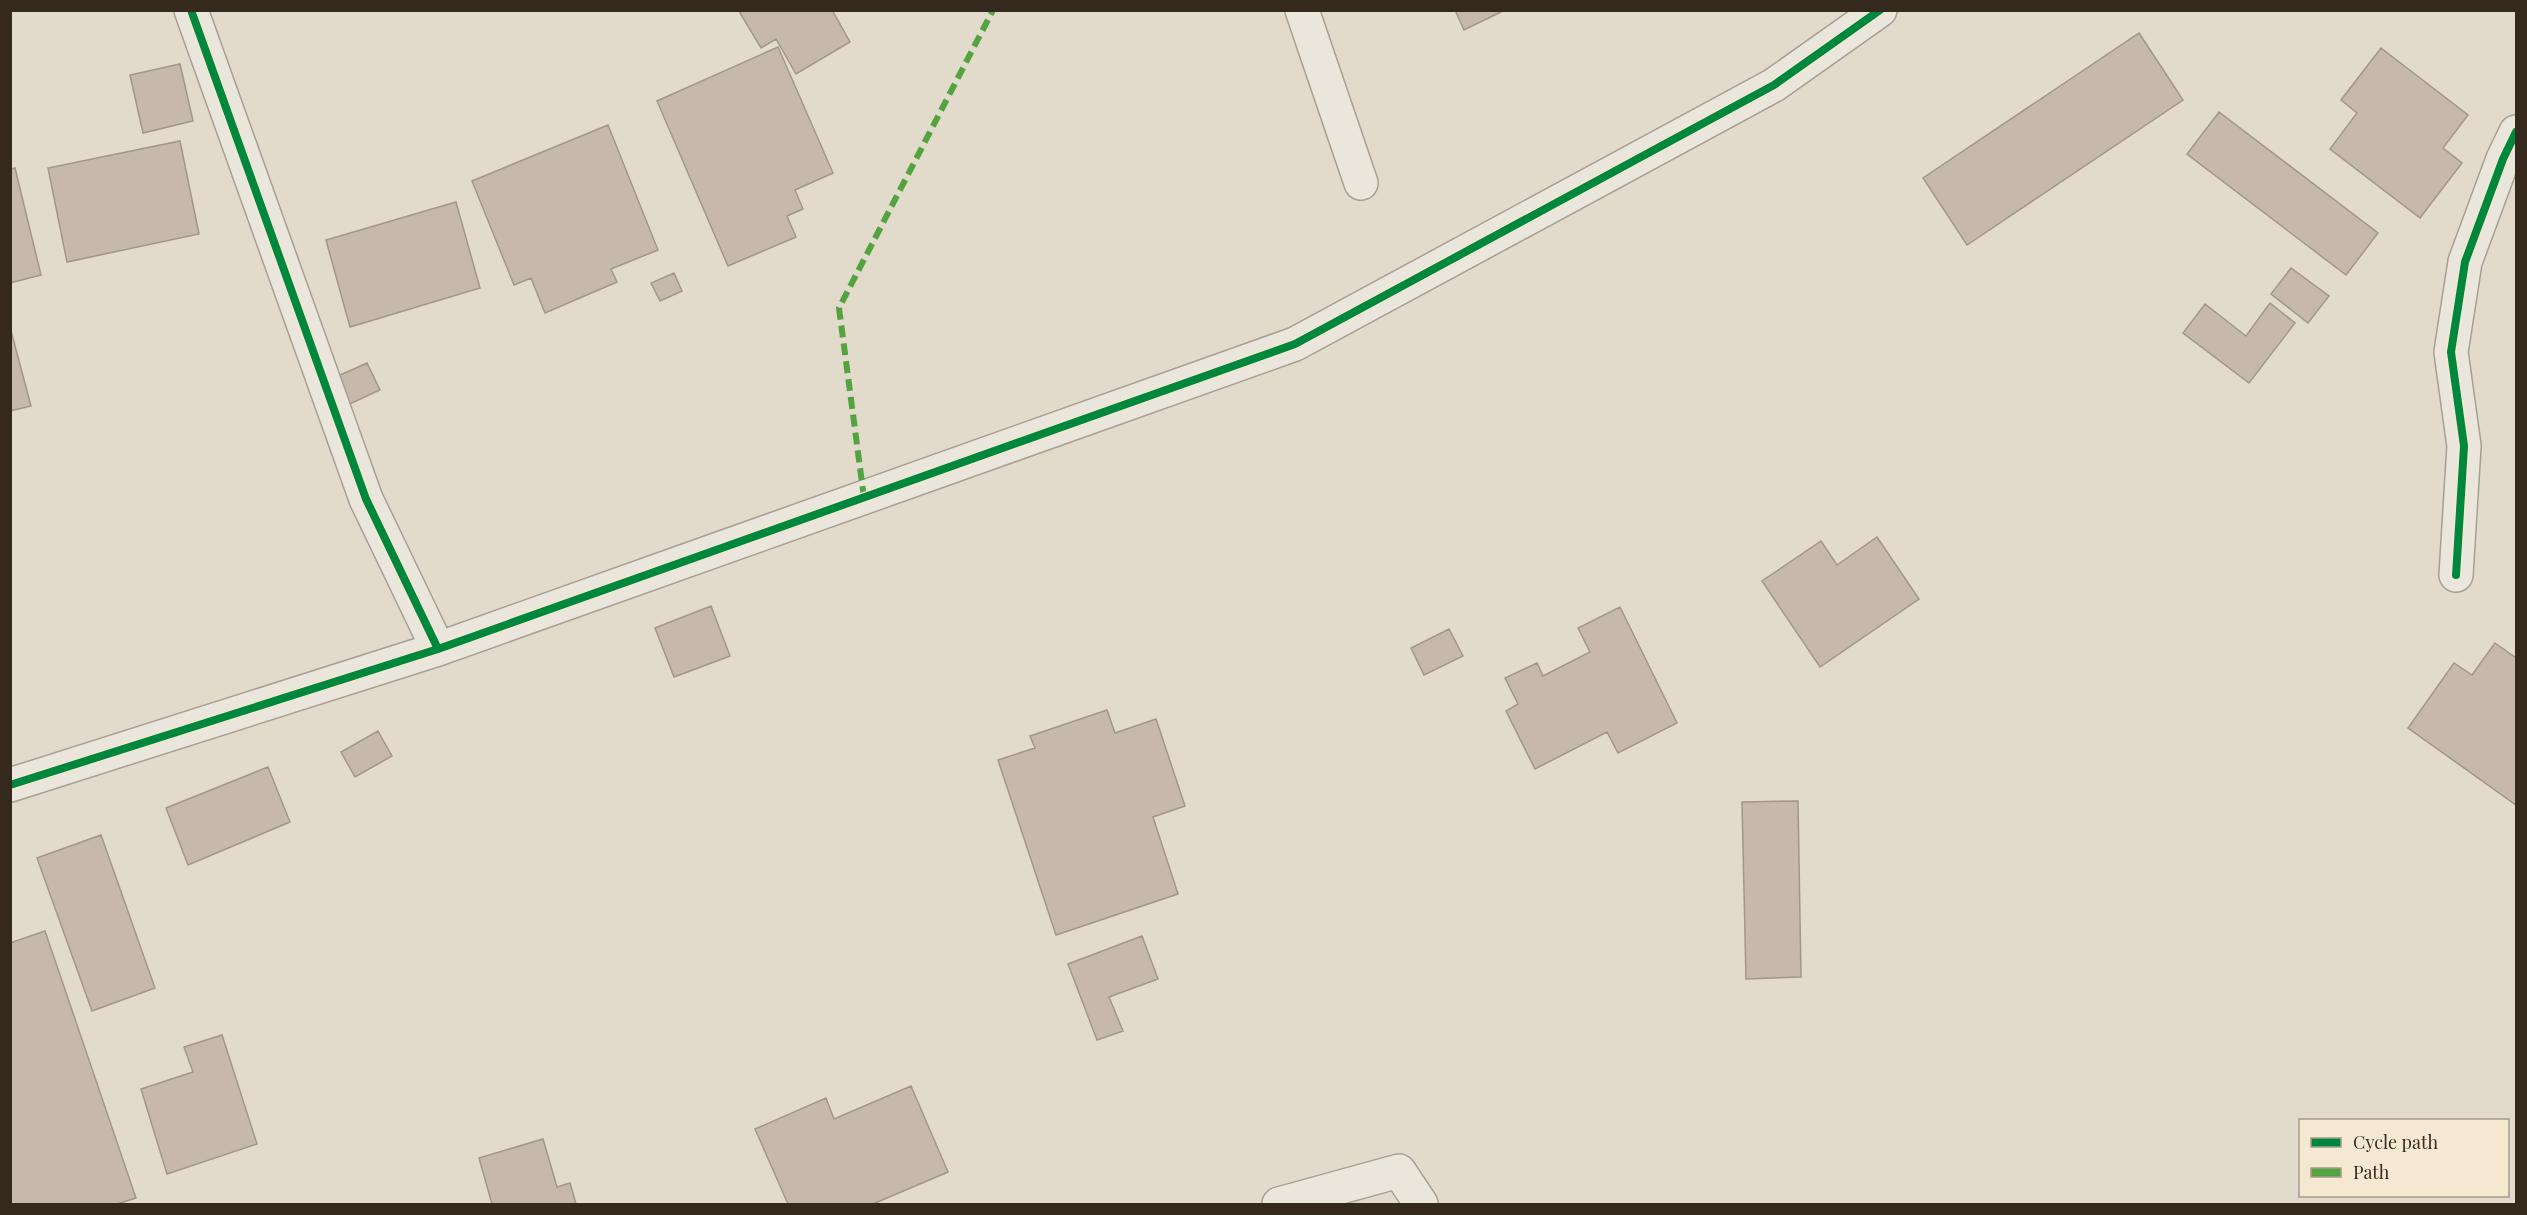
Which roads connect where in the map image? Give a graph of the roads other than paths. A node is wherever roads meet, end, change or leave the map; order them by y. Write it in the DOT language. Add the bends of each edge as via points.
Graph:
graph roads {
  1 [pos="191,10"];
  2 [pos="1302,10"];
  3 [pos="1880,10"];
  4 [pos="2517,132"];
  5 [pos="1361,183"];
  6 [pos="2456,575"];
  7 [pos="438,650"];
  8 [pos="10,785"];
  9 [pos="1278,1204"];
  10 [pos="1421,1204"];
  1 -- 7 [label="street" via="366,499"];
  2 -- 5 [label="street"];
  3 -- 7 [label="street" via="1774,85 1295,344"];
  4 -- 6 [label="street" via="2465,262 2451,352 2464,446"];
  7 -- 8 [label="street"];
  9 -- 10 [label="street" via="1399,1171"];
}
